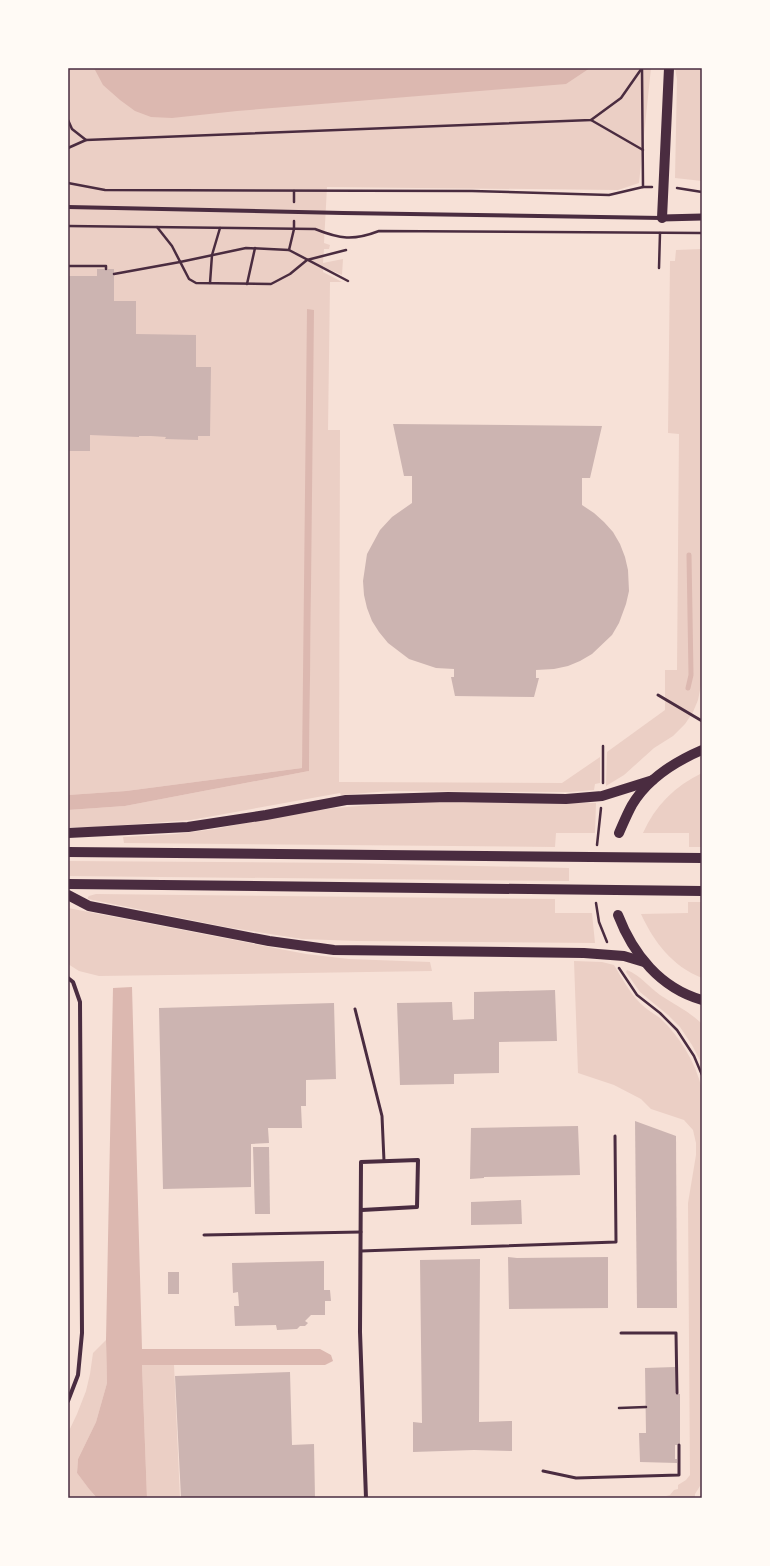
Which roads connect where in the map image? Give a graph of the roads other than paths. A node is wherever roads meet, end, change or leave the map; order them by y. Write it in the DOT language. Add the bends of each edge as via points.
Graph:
graph roads {
  1 [pos="669,68"];
  2 [pos="68,207"];
  3 [pos="702,217"];
  4 [pos="662,218"];
  5 [pos="658,695"];
  6 [pos="702,721"];
  7 [pos="702,750"];
  8 [pos="653,780"];
  9 [pos="68,833"];
  10 [pos="619,833"];
  11 [pos="68,852"];
  12 [pos="702,858"];
  13 [pos="68,884"];
  14 [pos="702,891"];
  15 [pos="68,895"];
  16 [pos="618,915"];
  17 [pos="644,962"];
  18 [pos="68,978"];
  19 [pos="702,1000"];
  20 [pos="355,1009"];
  21 [pos="615,1136"];
  22 [pos="384,1161"];
  23 [pos="362,1210"];
  24 [pos="361,1232"];
  25 [pos="204,1235"];
  26 [pos="361,1251"];
  27 [pos="621,1333"];
  28 [pos="677,1394"];
  29 [pos="68,1401"];
  30 [pos="679,1445"];
  31 [pos="543,1471"];
  32 [pos="366,1498"];
  1 -- 4 [label="main road"];
  2 -- 4 [label="street"];
  3 -- 4 [label="street"];
  5 -- 6 [label="lane"];
  7 -- 8 [label="main road" via="676,762"];
  8 -- 9 [label="main road" via="602,796 566,799 448,797 346,800 188,827"];
  8 -- 10 [label="main road" via="632,804"];
  11 -- 12 [label="main road"];
  13 -- 14 [label="main road"];
  15 -- 17 [label="main road" via="89,906 269,941 334,950 584,953 624,956"];
  16 -- 17 [label="main road" via="624,932"];
  17 -- 19 [label="main road" via="667,983"];
  18 -- 29 [label="street" via="73,982 80,1002 82,1332 78,1375"];
  20 -- 22 [label="lane" via="382,1116"];
  21 -- 26 [label="lane" via="616,1242"];
  22 -- 23 [label="street" via="361,1162"];
  22 -- 23 [label="street" via="418,1160 417,1207"];
  23 -- 24 [label="street"];
  24 -- 25 [label="lane"];
  24 -- 26 [label="street"];
  26 -- 32 [label="street" via="360,1332"];
  27 -- 28 [label="lane" via="676,1333"];
  30 -- 31 [label="lane" via="679,1475 576,1478"];
}
